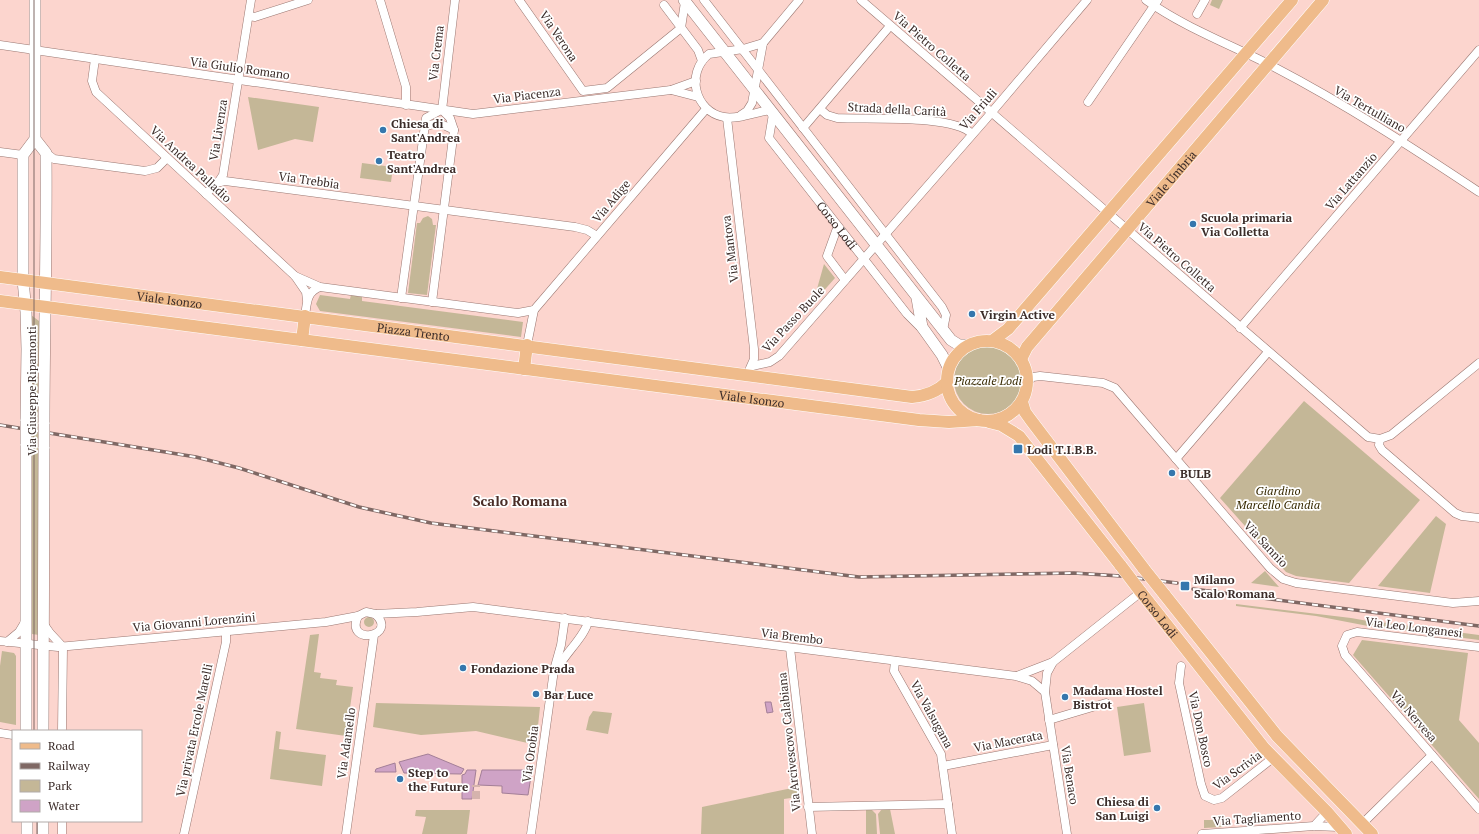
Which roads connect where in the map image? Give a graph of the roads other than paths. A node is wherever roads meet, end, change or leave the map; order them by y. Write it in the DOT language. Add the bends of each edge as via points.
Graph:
graph roads {
  1 [pos="35,0"];
  2 [pos="251,0"];
  3 [pos="308,0"];
  4 [pos="380,0"];
  5 [pos="455,0"];
  6 [pos="519,0"];
  7 [pos="704,0"];
  8 [pos="799,0"];
  9 [pos="861,0"];
  10 [pos="1087,0"];
  11 [pos="1146,0"];
  12 [pos="1205,0"];
  13 [pos="1292,0"];
  14 [pos="1323,0"];
  15 [pos="685,1"];
  16 [pos="1157,3"];
  17 [pos="664,5"];
  18 [pos="1197,14"];
  19 [pos="248,16"];
  20 [pos="890,26"];
  21 [pos="681,28"];
  22 [pos="762,43"];
  23 [pos="0,45"];
  24 [pos="35,50"];
  25 [pos="743,50"];
  26 [pos="1479,50"];
  27 [pos="724,52"];
  28 [pos="1246,54"];
  29 [pos="95,59"];
  30 [pos="702,61"];
  31 [pos="1268,64"];
  32 [pos="757,68"];
  33 [pos="238,80"];
  34 [pos="613,82"];
  35 [pos="696,82"];
  36 [pos="671,90"];
  37 [pos="754,90"];
  38 [pos="614,96"];
  39 [pos="698,98"];
  40 [pos="1088,102"];
  41 [pos="406,105"];
  42 [pos="706,109"];
  43 [pos="820,109"];
  44 [pos="442,110"];
  45 [pos="771,112"];
  46 [pos="992,113"];
  47 [pos="740,116"];
  48 [pos="727,118"];
  49 [pos="425,126"];
  50 [pos="803,128"];
  51 [pos="454,130"];
  52 [pos="972,134"];
  53 [pos="35,139"];
  54 [pos="1401,140"];
  55 [pos="0,152"];
  56 [pos="46,153"];
  57 [pos="23,155"];
  58 [pos="167,158"];
  59 [pos="219,181"];
  60 [pos="1479,192"];
  61 [pos="206,194"];
  62 [pos="414,206"];
  63 [pos="443,210"];
  64 [pos="1108,214"];
  65 [pos="839,228"];
  66 [pos="1128,231"];
  67 [pos="886,234"];
  68 [pos="597,236"];
  69 [pos="876,245"];
  70 [pos="864,260"];
  71 [pos="295,276"];
  72 [pos="0,277"];
  73 [pos="845,280"];
  74 [pos="35,282"];
  75 [pos="320,287"];
  76 [pos="916,296"];
  77 [pos="401,298"];
  78 [pos="307,300"];
  79 [pos="0,301"];
  80 [pos="432,302"];
  81 [pos="35,305"];
  82 [pos="534,310"];
  83 [pos="518,313"];
  84 [pos="305,316"];
  85 [pos="1240,328"];
  86 [pos="923,330"];
  87 [pos="943,330"];
  88 [pos="528,339"];
  89 [pos="302,340"];
  90 [pos="998,342"];
  91 [pos="968,345"];
  92 [pos="1268,352"];
  93 [pos="1021,359"];
  94 [pos="1479,363"];
  95 [pos="524,369"];
  96 [pos="949,369"];
  97 [pos="749,370"];
  98 [pos="1028,381"];
  99 [pos="947,382"];
  100 [pos="1022,402"];
  101 [pos="983,421"];
  102 [pos="1380,439"];
  103 [pos="1176,459"];
  104 [pos="1479,518"];
  105 [pos="1141,592"];
  106 [pos="1479,601"];
  107 [pos="417,612"];
  108 [pos="375,614"];
  109 [pos="358,616"];
  110 [pos="564,618"];
  111 [pos="25,621"];
  112 [pos="588,621"];
  113 [pos="43,622"];
  114 [pos="326,622"];
  115 [pos="381,623"];
  116 [pos="355,625"];
  117 [pos="226,631"];
  118 [pos="370,635"];
  119 [pos="1347,635"];
  120 [pos="562,637"];
  121 [pos="4,641"];
  122 [pos="26,644"];
  123 [pos="43,646"];
  124 [pos="572,646"];
  125 [pos="63,647"];
  126 [pos="1479,647"];
  127 [pos="790,648"];
  128 [pos="895,661"];
  129 [pos="1053,662"];
  130 [pos="1181,666"];
  131 [pos="1016,676"];
  132 [pos="553,677"];
  133 [pos="1045,692"];
  134 [pos="1106,703"];
  135 [pos="1049,720"];
  136 [pos="26,730"];
  137 [pos="43,730"];
  138 [pos="62,730"];
  139 [pos="0,733"];
  140 [pos="12,735"];
  141 [pos="1053,745"];
  142 [pos="1432,755"];
  143 [pos="1273,758"];
  144 [pos="943,766"];
  145 [pos="1332,795"];
  146 [pos="1214,800"];
  147 [pos="948,804"];
  148 [pos="808,807"];
  149 [pos="1479,809"];
  150 [pos="1327,812"];
  151 [pos="27,822"];
  152 [pos="43,822"];
  153 [pos="62,822"];
  154 [pos="1314,826"];
  155 [pos="1361,829"];
  156 [pos="1342,830"];
  157 [pos="27,834"];
  158 [pos="43,834"];
  159 [pos="62,834"];
  160 [pos="184,834"];
  161 [pos="346,834"];
  162 [pos="532,834"];
  163 [pos="812,834"];
  164 [pos="952,834"];
  165 [pos="1067,834"];
  166 [pos="1202,834"];
  167 [pos="1216,834"];
  168 [pos="1372,834"];
  1 -- 24 [label="street"];
  2 -- 19 [label="street, Via Livenza"];
  3 -- 19 [label="street" via="256,17"];
  4 -- 41 [label="street" via="406,87"];
  5 -- 44 [label="street, Via Crema"];
  6 -- 34 [label="street, Via Verona" via="583,91 604,89"];
  7 -- 25 [label="street"];
  8 -- 22 [label="street"];
  9 -- 20 [label="street, Via Pietro Colletta"];
  10 -- 46 [label="street, Via Friuli"];
  11 -- 16 [label="street, Via Tertulliano"];
  12 -- 18 [label="street"];
  13 -- 28 [label="main road"];
  14 -- 31 [label="main road, Viale Umbria"];
  15 -- 21 [label="street, Corso Lodi"];
  15 -- 27 [label="street, Corso Lodi"];
  16 -- 28 [label="street, Via Tertulliano"];
  16 -- 40 [label="street"];
  17 -- 21 [label="street"];
  19 -- 33 [label="street, Via Livenza"];
  20 -- 43 [label="street"];
  20 -- 46 [label="street, Via Pietro Colletta"];
  21 -- 30 [label="street" via="698,50"];
  21 -- 34 [label="street"];
  22 -- 25 [label="street"];
  22 -- 32 [label="street"];
  23 -- 24 [label="street, Via Giulio Romano"];
  24 -- 29 [label="street, Via Giulio Romano"];
  24 -- 53 [label="street"];
  25 -- 27 [label="street"];
  25 -- 32 [label="street"];
  26 -- 54 [label="street, Via Lattanzio"];
  27 -- 30 [label="street" via="710,54"];
  27 -- 37 [label="street, Corso Lodi"];
  28 -- 31 [label="street, Via Tertulliano"];
  28 -- 64 [label="main road"];
  29 -- 33 [label="street, Via Giulio Romano"];
  29 -- 58 [label="street, Via Andrea Palladio" via="92,81 95,91"];
  30 -- 35 [label="street" via="697,71"];
  31 -- 54 [label="street, Via Tertulliano"];
  31 -- 66 [label="main road, Viale Umbria"];
  32 -- 37 [label="street"];
  32 -- 50 [label="street"];
  33 -- 41 [label="street, Via Giulio Romano"];
  33 -- 59 [label="street, Via Livenza" via="223,175"];
  34 -- 38 [label="street"];
  35 -- 36 [label="street, Via Piacenza"];
  35 -- 39 [label="street"];
  36 -- 38 [label="street, Via Piacenza"];
  36 -- 39 [label="street, Via Piacenza"];
  37 -- 45 [label="street, Corso Lodi"];
  37 -- 47 [label="street" via="749,109"];
  38 -- 44 [label="street, Via Piacenza" via="473,114"];
  39 -- 42 [label="street"];
  41 -- 44 [label="street, Via Giulio Romano"];
  42 -- 48 [label="street"];
  42 -- 68 [label="street, Via Adige"];
  43 -- 50 [label="street"];
  43 -- 52 [label="street, Strada della Carità" via="827,115 837,118 928,121 956,126"];
  44 -- 49 [label="street" via="426,118"];
  44 -- 51 [label="street" via="450,118"];
  45 -- 47 [label="street"];
  45 -- 65 [label="street, Corso Lodi" via="769,138"];
  45 -- 69 [label="street, Corso Lodi"];
  46 -- 52 [label="street, Via Friuli"];
  46 -- 64 [label="street, Via Pietro Colletta"];
  47 -- 48 [label="street"];
  48 -- 97 [label="street, Via Mantova" via="754,349"];
  49 -- 51 [label="street" via="439,124"];
  49 -- 62 [label="street"];
  50 -- 67 [label="street"];
  51 -- 63 [label="street"];
  52 -- 67 [label="street, Via Friuli"];
  53 -- 56 [label="street"];
  53 -- 57 [label="street"];
  54 -- 60 [label="street, Via Tertulliano"];
  54 -- 85 [label="street, Via Lattanzio"];
  55 -- 57 [label="street"];
  56 -- 58 [label="street" via="54,159 145,171 157,168"];
  56 -- 74 [label="street, Via Giuseppe Ripamonti"];
  57 -- 74 [label="street, Via Giuseppe Ripamonti"];
  58 -- 61 [label="street, Via Andrea Palladio"];
  59 -- 61 [label="street"];
  59 -- 62 [label="street, Via Trebbia"];
  61 -- 71 [label="street, Via Andrea Palladio"];
  62 -- 63 [label="street"];
  62 -- 77 [label="street"];
  63 -- 68 [label="street" via="574,227"];
  63 -- 80 [label="street"];
  64 -- 66 [label="street, Via Pietro Colletta"];
  64 -- 90 [label="main road"];
  65 -- 70 [label="street, Corso Lodi"];
  65 -- 73 [label="street" via="827,256"];
  66 -- 85 [label="street, Via Pietro Colletta"];
  66 -- 93 [label="main road, Viale Umbria" via="1027,347"];
  67 -- 69 [label="street, Via Passo Buole"];
  67 -- 87 [label="street" via="944,309 946,315"];
  68 -- 82 [label="street, Via Adige"];
  69 -- 70 [label="street, Via Passo Buole"];
  69 -- 76 [label="street, Corso Lodi"];
  70 -- 73 [label="street, Via Passo Buole"];
  70 -- 86 [label="street, Corso Lodi"];
  71 -- 75 [label="street"];
  71 -- 78 [label="street" via="306,292"];
  72 -- 74 [label="main road, Viale Isonzo"];
  73 -- 97 [label="street, Via Passo Buole" via="775,359"];
  74 -- 81 [label="street, Via Giuseppe Ripamonti"];
  74 -- 81 [label="street, Via Giuseppe Ripamonti"];
  74 -- 84 [label="main road, Viale Isonzo"];
  75 -- 77 [label="street"];
  75 -- 78 [label="street" via="311,293"];
  76 -- 86 [label="street, Corso Lodi"];
  76 -- 87 [label="street, Corso Lodi"];
  77 -- 80 [label="street"];
  78 -- 84 [label="street"];
  79 -- 81 [label="main road, Viale Isonzo"];
  80 -- 83 [label="street"];
  81 -- 89 [label="main road, Viale Isonzo"];
  81 -- 111 [label="street, Via Giuseppe Ripamonti, bridge" via="26,422"];
  81 -- 113 [label="street, Via Giuseppe Ripamonti, bridge" via="44,424"];
  82 -- 83 [label="street"];
  82 -- 88 [label="street"];
  83 -- 88 [label="street" via="526,320"];
  84 -- 88 [label="main road, Piazza Trento"];
  84 -- 89 [label="main road"];
  85 -- 92 [label="street, Via Pietro Colletta"];
  86 -- 96 [label="street, Corso Lodi"];
  87 -- 91 [label="street, Corso Lodi" via="953,342"];
  88 -- 95 [label="main road"];
  88 -- 97 [label="main road, Viale Isonzo"];
  89 -- 95 [label="main road, Piazza Trento"];
  90 -- 91 [label="main road" via="980,341"];
  90 -- 93 [label="main road" via="1014,350"];
  91 -- 96 [label="main road" via="956,355"];
  92 -- 102 [label="street, Via Pietro Colletta" via="1364,434"];
  92 -- 103 [label="street"];
  93 -- 98 [label="main road"];
  94 -- 102 [label="street" via="1391,435"];
  95 -- 101 [label="main road, Viale Isonzo" via="926,421"];
  96 -- 99 [label="main road"];
  97 -- 99 [label="main road, Viale Isonzo" via="912,397 926,395"];
  98 -- 100 [label="main road"];
  98 -- 103 [label="street, Via Sannio" via="1040,376 1113,386"];
  99 -- 101 [label="main road" via="949,394 956,406 964,414"];
  100 -- 101 [label="main road" via="1006,417"];
  100 -- 145 [label="main road, Corso Lodi, bridge" via="1030,419 1144,569 1276,736"];
  101 -- 105 [label="main road, Corso Lodi, bridge" via="1001,425 1020,436"];
  102 -- 104 [label="street" via="1379,445 1382,450 1455,513"];
  103 -- 106 [label="street, Via Sannio" via="1270,568 1285,580 1453,603"];
  105 -- 129 [label="street, Via Brembo"];
  105 -- 143 [label="main road, Corso Lodi"];
  107 -- 108 [label="street, Via Giovanni Lorenzini"];
  107 -- 110 [label="street, Via Giovanni Lorenzini" via="473,607"];
  107 -- 115 [label="street, Via Giovanni Lorenzini" via="392,617"];
  108 -- 109 [label="street, Via Giovanni Lorenzini" via="366,612"];
  108 -- 115 [label="street"];
  109 -- 114 [label="street, Via Giovanni Lorenzini"];
  109 -- 116 [label="street"];
  110 -- 112 [label="street, Via Brembo"];
  110 -- 120 [label="street, Via Orobia"];
  111 -- 121 [label="street" via="19,632"];
  111 -- 122 [label="street, Via Giuseppe Ripamonti"];
  112 -- 124 [label="street" via="584,632"];
  112 -- 127 [label="street, Via Brembo"];
  113 -- 123 [label="street, Via Giuseppe Ripamonti"];
  113 -- 125 [label="street"];
  114 -- 116 [label="street, Via Giovanni Lorenzini"];
  114 -- 117 [label="street, Via Giovanni Lorenzini"];
  115 -- 118 [label="street" via="379,630"];
  116 -- 118 [label="street" via="359,632"];
  117 -- 125 [label="street, Via Giovanni Lorenzini"];
  117 -- 160 [label="street, Via privata Ercole Marelli" via="226,642"];
  118 -- 161 [label="street, Via Adamello" via="370,655"];
  119 -- 126 [label="street, Via Leo Longanesi" via="1357,632"];
  119 -- 142 [label="street, Via Nervesa" via="1342,644 1345,655"];
  120 -- 124 [label="street" via="566,644"];
  120 -- 132 [label="street, Via Orobia"];
  121 -- 122 [label="street"];
  122 -- 123 [label="street"];
  122 -- 136 [label="street, Via Giuseppe Ripamonti"];
  123 -- 125 [label="street, Via Giovanni Lorenzini"];
  123 -- 137 [label="street, Via Giuseppe Ripamonti"];
  124 -- 132 [label="street"];
  125 -- 138 [label="street"];
  127 -- 128 [label="street, Via Brembo"];
  127 -- 148 [label="street, Via Arcivescovo Calabiana"];
  128 -- 131 [label="street, Via Brembo"];
  128 -- 144 [label="street, Via Valsugana" via="894,671 941,754"];
  129 -- 131 [label="street, Via Brembo" via="1043,668"];
  129 -- 133 [label="street, Via Benaco" via="1047,673"];
  130 -- 146 [label="street, Via Don Bosco" via="1180,683 1201,784 1205,796"];
  131 -- 133 [label="street, Via Brembo" via="1032,681"];
  132 -- 162 [label="street, Via Orobia"];
  133 -- 135 [label="street, Via Benaco"];
  134 -- 135 [label="street"];
  135 -- 141 [label="street, Via Benaco"];
  139 -- 140 [label="street"];
  141 -- 144 [label="street, Via Macerata"];
  141 -- 165 [label="street, Via Benaco"];
  142 -- 149 [label="street, Via Nervesa"];
  142 -- 155 [label="street"];
  143 -- 146 [label="street, Via Scrivia" via="1222,798"];
  143 -- 150 [label="main road, Corso Lodi"];
  144 -- 147 [label="street, Via Valsugana"];
  145 -- 150 [label="main road"];
  145 -- 155 [label="main road, Corso Lodi"];
  147 -- 148 [label="street"];
  147 -- 164 [label="street, Via Valsugana"];
  148 -- 163 [label="street, Via Arcivescovo Calabiana"];
  150 -- 154 [label="street, Via Tagliamento"];
  150 -- 156 [label="main road, Corso Lodi"];
  151 -- 157 [label="street"];
  152 -- 158 [label="street"];
  153 -- 159 [label="street"];
  154 -- 156 [label="street, Via Tagliamento"];
  154 -- 167 [label="street, Via Tagliamento"];
  155 -- 168 [label="main road, Corso Lodi"];
  166 -- 167 [label="street, Via Tagliamento"];
}
